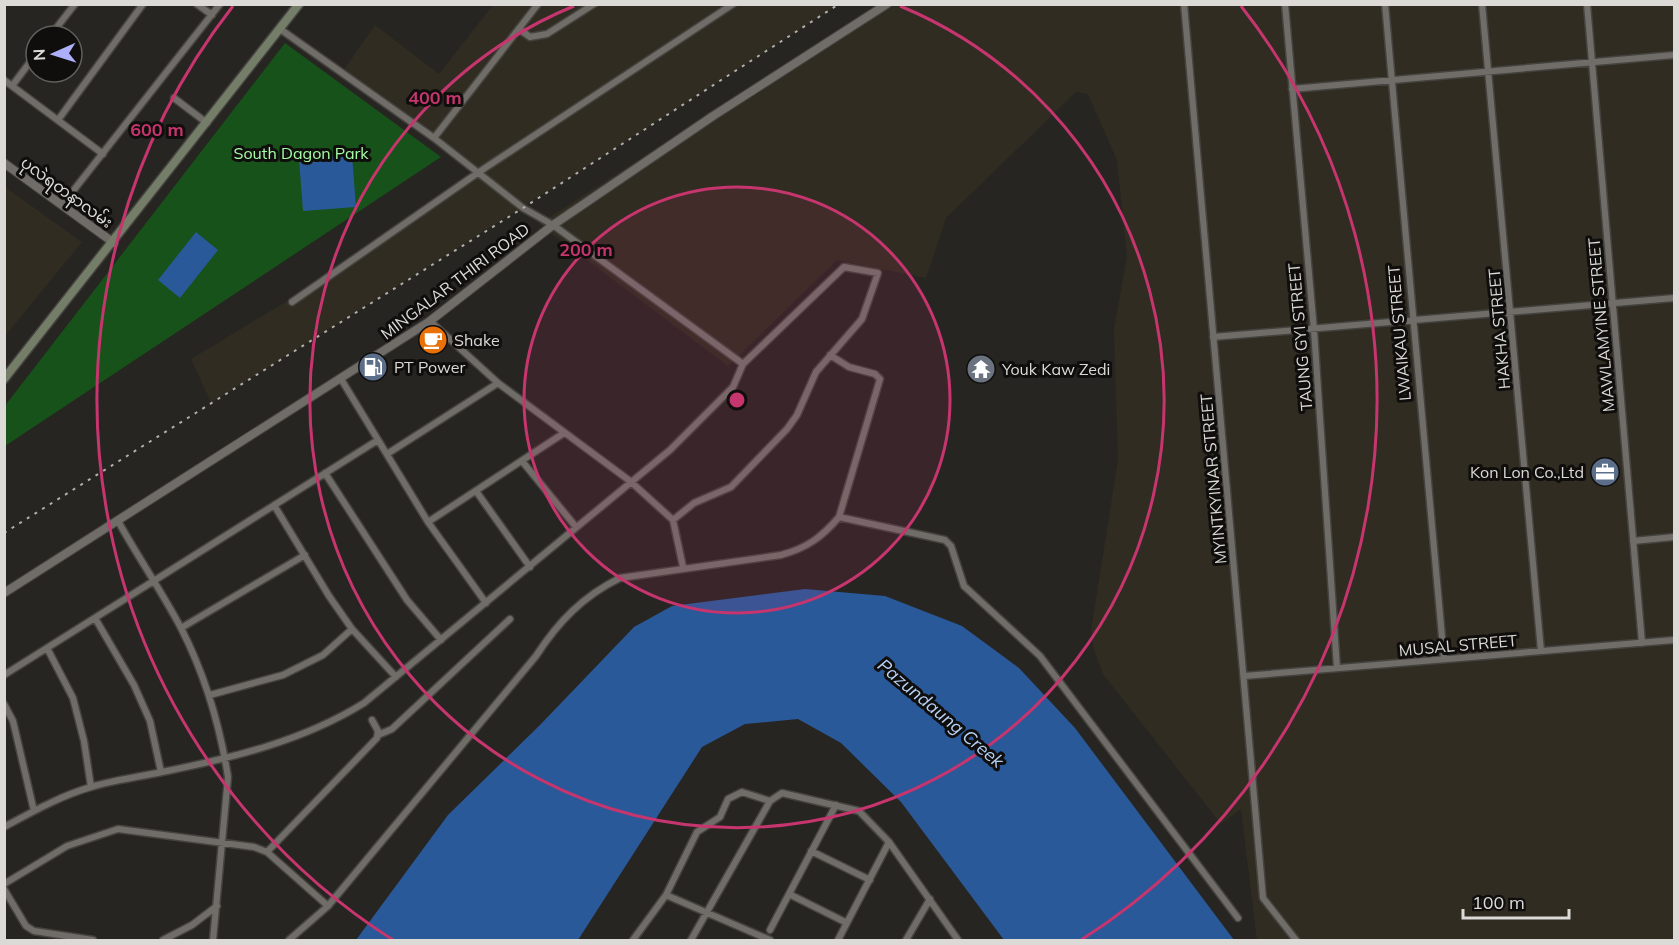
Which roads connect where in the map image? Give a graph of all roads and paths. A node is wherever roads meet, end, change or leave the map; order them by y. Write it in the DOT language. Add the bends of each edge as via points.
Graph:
graph roads {
  1 [pos="75,4"];
  2 [pos="143,4"];
  3 [pos="198,4"];
  4 [pos="220,4"];
  5 [pos="299,4"];
  6 [pos="538,4"];
  7 [pos="594,4"];
  8 [pos="733,4"];
  9 [pos="887,4"];
  10 [pos="1184,4"];
  11 [pos="1285,4"];
  12 [pos="1385,4"];
  13 [pos="1482,4"];
  14 [pos="1587,4"];
  15 [pos="212,15"];
  16 [pos="59,24"];
  17 [pos="519,28"];
  18 [pos="280,29"];
  19 [pos="1674,55"];
  20 [pos="1592,63"];
  21 [pos="24,70"];
  22 [pos="1489,72"];
  23 [pos="4,80"];
  24 [pos="1392,80"];
  25 [pos="12,86"];
  26 [pos="1292,89"];
  27 [pos="174,98"];
  28 [pos="57,120"];
  29 [pos="207,123"];
  30 [pos="434,138"];
  31 [pos="103,154"];
  32 [pos="4,163"];
  33 [pos="479,172"];
  34 [pos="62,205"];
  35 [pos="553,225"];
  36 [pos="114,243"];
  37 [pos="1674,298"];
  38 [pos="292,302"];
  39 [pos="1612,304"];
  40 [pos="1511,313"];
  41 [pos="430,321"];
  42 [pos="1411,321"];
  43 [pos="1314,330"];
  44 [pos="1213,338"];
  45 [pos="830,355"];
  46 [pos="743,364"];
  47 [pos="4,379"];
  48 [pos="342,379"];
  49 [pos="498,383"];
  50 [pos="564,433"];
  51 [pos="378,440"];
  52 [pos="387,454"];
  53 [pos="522,461"];
  54 [pos="325,473"];
  55 [pos="630,481"];
  56 [pos="476,491"];
  57 [pos="274,505"];
  58 [pos="839,517"];
  59 [pos="673,519"];
  60 [pos="118,521"];
  61 [pos="428,522"];
  62 [pos="576,527"];
  63 [pos="1674,537"];
  64 [pos="1633,541"];
  65 [pos="305,555"];
  66 [pos="530,567"];
  67 [pos="683,567"];
  68 [pos="152,581"];
  69 [pos="4,593"];
  70 [pos="486,603"];
  71 [pos="95,618"];
  72 [pos="510,619"];
  73 [pos="181,628"];
  74 [pos="352,629"];
  75 [pos="441,640"];
  76 [pos="1674,640"];
  77 [pos="1642,643"];
  78 [pos="47,648"];
  79 [pos="1541,651"];
  80 [pos="1444,659"];
  81 [pos="1337,668"];
  82 [pos="4,675"];
  83 [pos="1245,676"];
  84 [pos="396,677"];
  85 [pos="210,695"];
  86 [pos="4,704"];
  87 [pos="372,720"];
  88 [pos="378,735"];
  89 [pos="225,758"];
  90 [pos="161,772"];
  91 [pos="91,787"];
  92 [pos="770,801"];
  93 [pos="836,805"];
  94 [pos="34,811"];
  95 [pos="4,827"];
  96 [pos="889,842"];
  97 [pos="223,843"];
  98 [pos="812,851"];
  99 [pos="267,852"];
  100 [pos="870,880"];
  101 [pos="4,884"];
  102 [pos="4,889"];
  103 [pos="789,894"];
  104 [pos="666,895"];
  105 [pos="930,899"];
  106 [pos="217,906"];
  107 [pos="328,906"];
  108 [pos="705,912"];
  109 [pos="1239,918"];
  110 [pos="847,922"];
  111 [pos="770,930"];
  112 [pos="93,940"];
  113 [pos="163,940"];
  114 [pos="213,940"];
  115 [pos="289,940"];
  116 [pos="633,940"];
  117 [pos="691,940"];
  118 [pos="770,940"];
  119 [pos="838,940"];
  120 [pos="906,940"];
  121 [pos="958,940"];
  122 [pos="1296,940"];
  1 -- 16 [label="street"];
  2 -- 28 [label="street"];
  3 -- 15 [label="street"];
  4 -- 15 [label="street"];
  5 -- 18 [label="main road"];
  6 -- 17 [label="street"];
  7 -- 17 [label="street" via="547,34 530,37"];
  8 -- 33 [label="street"];
  9 -- 35 [label="street, MINGALAR THIRI ROAD"];
  10 -- 44 [label="street, MYINTKYINAR STREET"];
  11 -- 26 [label="street, TAUNG GYI STREET"];
  12 -- 24 [label="street, LWAIKAU STREET"];
  13 -- 22 [label="street, HAKHA STREET"];
  14 -- 20 [label="street, MAWLAMYINE STREET"];
  15 -- 31 [label="street"];
  17 -- 30 [label="street"];
  18 -- 29 [label="main road"];
  18 -- 30 [label="street"];
  19 -- 20 [label="street"];
  20 -- 22 [label="street"];
  20 -- 39 [label="street, MAWLAMYINE STREET"];
  21 -- 25 [label="street"];
  22 -- 24 [label="street"];
  22 -- 40 [label="street, HAKHA STREET"];
  23 -- 25 [label="street"];
  24 -- 26 [label="street"];
  24 -- 42 [label="street, LWAIKAU STREET"];
  25 -- 28 [label="street"];
  26 -- 43 [label="street, TAUNG GYI STREET"];
  27 -- 29 [label="street"];
  28 -- 31 [label="street"];
  29 -- 36 [label="main road"];
  30 -- 33 [label="street"];
  31 -- 34 [label="street"];
  32 -- 34 [label="street, ပုလဲရတနာလမ်း"];
  33 -- 35 [label="street" via="523,208"];
  33 -- 38 [label="street"];
  34 -- 36 [label="street, ပုလဲရတနာလမ်း"];
  35 -- 41 [label="street, MINGALAR THIRI ROAD"];
  35 -- 46 [label="street"];
  36 -- 47 [label="main road"];
  37 -- 39 [label="street"];
  39 -- 40 [label="street"];
  39 -- 64 [label="street, MAWLAMYINE STREET"];
  40 -- 42 [label="street"];
  40 -- 79 [label="street, HAKHA STREET"];
  41 -- 48 [label="street, MINGALAR THIRI ROAD"];
  41 -- 49 [label="street"];
  42 -- 43 [label="street"];
  42 -- 80 [label="street, LWAIKAU STREET"];
  43 -- 44 [label="street"];
  43 -- 81 [label="street, TAUNG GYI STREET"];
  44 -- 83 [label="street, MYINTKYINAR STREET"];
  45 -- 46 [label="street" via="862,319 878,273 844,267"];
  45 -- 58 [label="street" via="880,379"];
  45 -- 59 [label="street" via="816,372 797,415 744,477 694,503"];
  46 -- 55 [label="street" via="733,387 670,450"];
  48 -- 51 [label="street"];
  48 -- 60 [label="street, MINGALAR THIRI ROAD"];
  49 -- 50 [label="street"];
  49 -- 52 [label="street"];
  50 -- 53 [label="street"];
  50 -- 55 [label="street"];
  51 -- 52 [label="street"];
  51 -- 54 [label="street"];
  52 -- 61 [label="street"];
  53 -- 56 [label="street"];
  53 -- 62 [label="street"];
  54 -- 57 [label="street"];
  54 -- 75 [label="street" via="407,600"];
  55 -- 59 [label="street"];
  55 -- 62 [label="street"];
  56 -- 61 [label="street"];
  56 -- 66 [label="street"];
  57 -- 65 [label="street"];
  57 -- 68 [label="street"];
  58 -- 67 [label="street" via="816,541 800,549 781,555"];
  58 -- 109 [label="street" via="945,540 951,546 964,586 1040,656"];
  59 -- 67 [label="street"];
  60 -- 68 [label="street"];
  60 -- 69 [label="street, MINGALAR THIRI ROAD"];
  61 -- 70 [label="street"];
  62 -- 66 [label="street"];
  63 -- 64 [label="street"];
  64 -- 77 [label="street, MAWLAMYINE STREET"];
  65 -- 73 [label="street"];
  65 -- 74 [label="street"];
  66 -- 70 [label="street"];
  67 -- 107 [label="street" via="620,578 568,612 529,665"];
  68 -- 71 [label="street"];
  68 -- 73 [label="street"];
  70 -- 75 [label="street"];
  71 -- 78 [label="street"];
  71 -- 90 [label="street" via="150,721"];
  72 -- 88 [label="street" via="392,729"];
  73 -- 85 [label="street"];
  74 -- 84 [label="street"];
  74 -- 85 [label="street" via="323,655 283,675"];
  75 -- 84 [label="street"];
  76 -- 77 [label="street, MUSAL STREET"];
  77 -- 79 [label="street, MUSAL STREET"];
  78 -- 82 [label="street"];
  78 -- 91 [label="street" via="73,698"];
  79 -- 80 [label="street, MUSAL STREET"];
  80 -- 81 [label="street, MUSAL STREET"];
  81 -- 83 [label="street, MUSAL STREET"];
  83 -- 122 [label="street, MYINTKYINAR STREET" via="1263,898"];
  84 -- 89 [label="street" via="337,720"];
  85 -- 89 [label="street"];
  86 -- 94 [label="street" via="13,721"];
  87 -- 88 [label="street"];
  88 -- 99 [label="street"];
  89 -- 90 [label="street"];
  89 -- 97 [label="street" via="228,777"];
  90 -- 91 [label="street"];
  91 -- 94 [label="street"];
  92 -- 93 [label="street" via="782,793"];
  92 -- 104 [label="street" via="742,792 728,799 720,817 697,832"];
  92 -- 108 [label="street"];
  93 -- 96 [label="street" via="860,811"];
  93 -- 98 [label="street"];
  94 -- 95 [label="street"];
  96 -- 100 [label="street"];
  96 -- 105 [label="street"];
  97 -- 99 [label="street"];
  97 -- 101 [label="street" via="118,829 67,846"];
  97 -- 106 [label="street"];
  98 -- 100 [label="street"];
  98 -- 103 [label="street"];
  99 -- 107 [label="street"];
  100 -- 110 [label="street"];
  102 -- 112 [label="street" via="26,926 34,931"];
  103 -- 110 [label="street"];
  103 -- 111 [label="street"];
  104 -- 108 [label="street"];
  104 -- 116 [label="street"];
  105 -- 120 [label="street"];
  105 -- 121 [label="street"];
  106 -- 113 [label="street"];
  106 -- 114 [label="street"];
  107 -- 115 [label="street"];
  108 -- 117 [label="street"];
  108 -- 118 [label="street"];
  110 -- 119 [label="street"];
}
